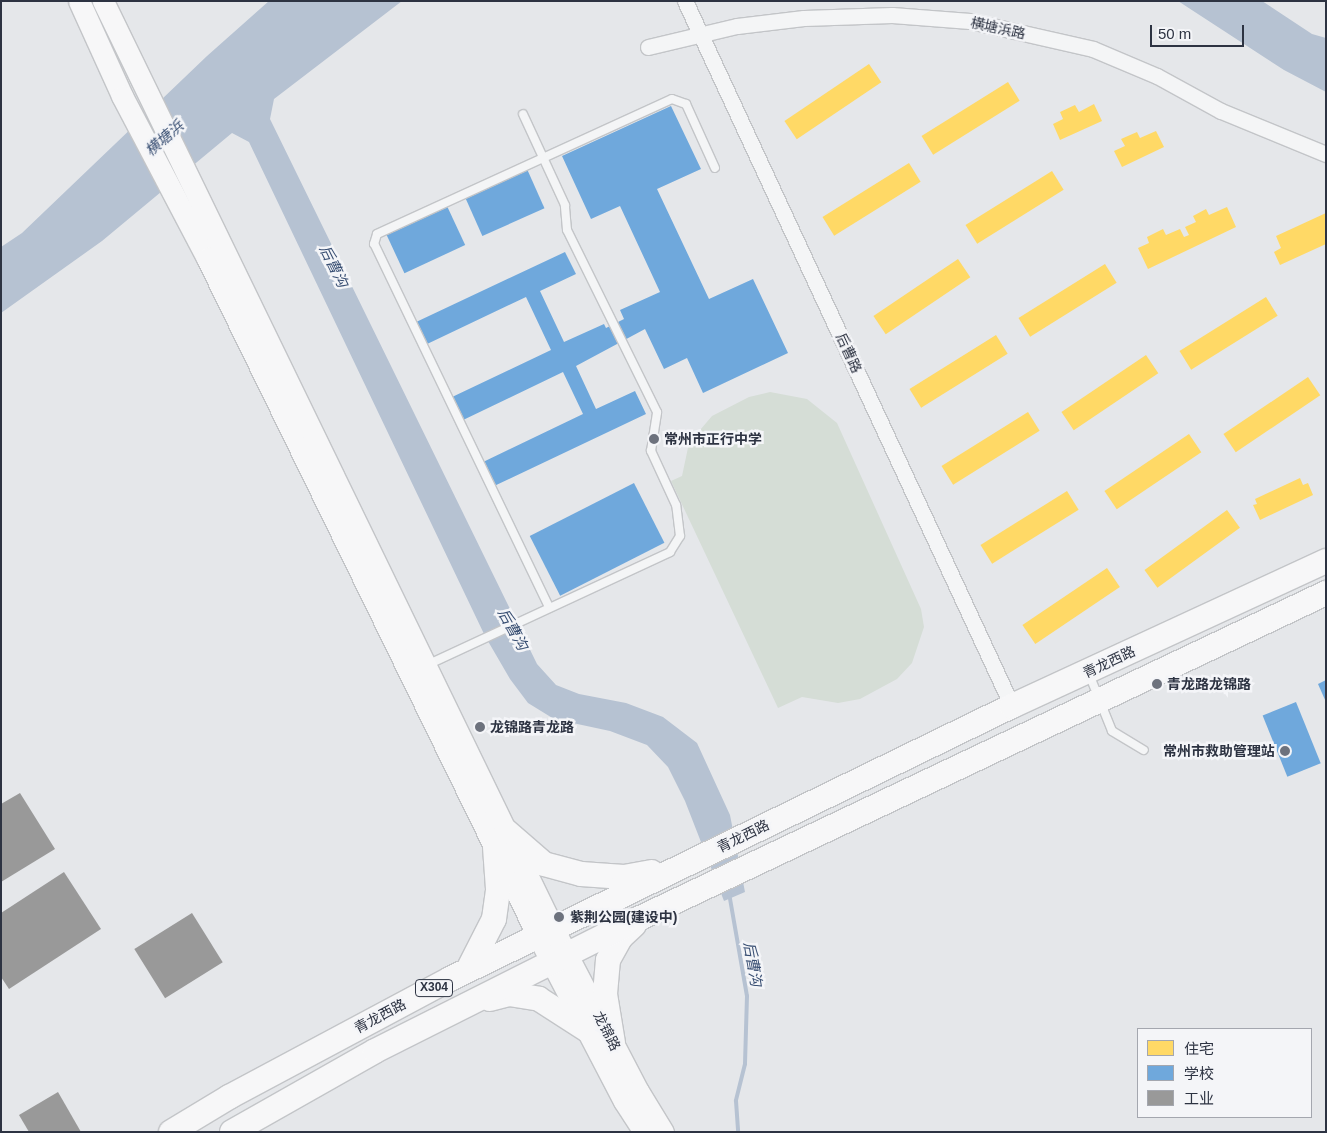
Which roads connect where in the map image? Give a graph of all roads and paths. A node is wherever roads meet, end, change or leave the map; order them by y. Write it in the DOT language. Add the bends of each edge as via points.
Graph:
graph roads {
  1 [pos="79,1"];
  2 [pos="103,1"];
  3 [pos="685,1"];
  4 [pos="700,36"];
  5 [pos="648,47"];
  6 [pos="523,114"];
  7 [pos="1326,154"];
  8 [pos="543,158"];
  9 [pos="715,168"];
  10 [pos="1326,561"];
  11 [pos="1326,593"];
  12 [pos="546,609"];
  13 [pos="426,666"];
  14 [pos="1088,672"];
  15 [pos="1099,701"];
  16 [pos="1012,706"];
  17 [pos="1144,750"];
  18 [pos="500,839"];
  19 [pos="678,867"];
  20 [pos="645,916"];
  21 [pos="546,932"];
  22 [pos="561,958"];
  23 [pos="468,970"];
  24 [pos="467,1005"];
  25 [pos="589,1031"];
  26 [pos="613,1043"];
  27 [pos="171,1132"];
  28 [pos="232,1132"];
  29 [pos="644,1132"];
  30 [pos="663,1132"];
  1 -- 18 [label="main road" via="122,96"];
  2 -- 13 [label="main road"];
  3 -- 4 [label="street, 后曹路"];
  4 -- 5 [label="street, 横塘浜路"];
  4 -- 7 [label="street, 横塘浜路" via="737,26 804,18 892,15 970,21 1092,49 1157,76 1221,111"];
  4 -- 16 [label="street, 后曹路"];
  6 -- 8 [label="lane"];
  8 -- 9 [label="lane" via="672,99 686,104"];
  8 -- 12 [label="lane" via="565,205 567,230 657,412 651,451 676,505 680,536 670,552"];
  8 -- 12 [label="lane" via="376,234 374,244"];
  10 -- 14 [label="main road, 青龙西路"];
  11 -- 15 [label="main road, 青龙西路"];
  12 -- 13 [label="lane"];
  13 -- 18 [label="main road"];
  14 -- 15 [label="lane"];
  14 -- 16 [label="main road, 青龙西路"];
  15 -- 17 [label="lane" via="1112,731"];
  15 -- 20 [label="main road, 青龙西路"];
  16 -- 19 [label="main road, 青龙西路 / X304"];
  18 -- 19 [label="main road" via="544,864 581,874 624,877"];
  18 -- 21 [label="main road, 龙锦路"];
  18 -- 23 [label="main road" via="494,918"];
  19 -- 21 [label="main road, 青龙西路 / X304"];
  20 -- 22 [label="main road, 青龙西路"];
  20 -- 26 [label="main road" via="620,938 608,960 605,994"];
  21 -- 22 [label="main road, 龙锦路"];
  21 -- 23 [label="main road, 青龙西路 / X304"];
  22 -- 24 [label="main road, 青龙西路"];
  22 -- 25 [label="main road, 龙锦路"];
  22 -- 26 [label="main road, 龙锦路"];
  23 -- 27 [label="main road, 青龙西路 / X304" via="238,1092"];
  24 -- 25 [label="main road" via="509,994 539,999"];
  24 -- 28 [label="main road, 青龙西路" via="375,1051"];
  25 -- 29 [label="main road, 龙锦路" via="624,1101"];
  26 -- 30 [label="main road, 龙锦路"];
}
